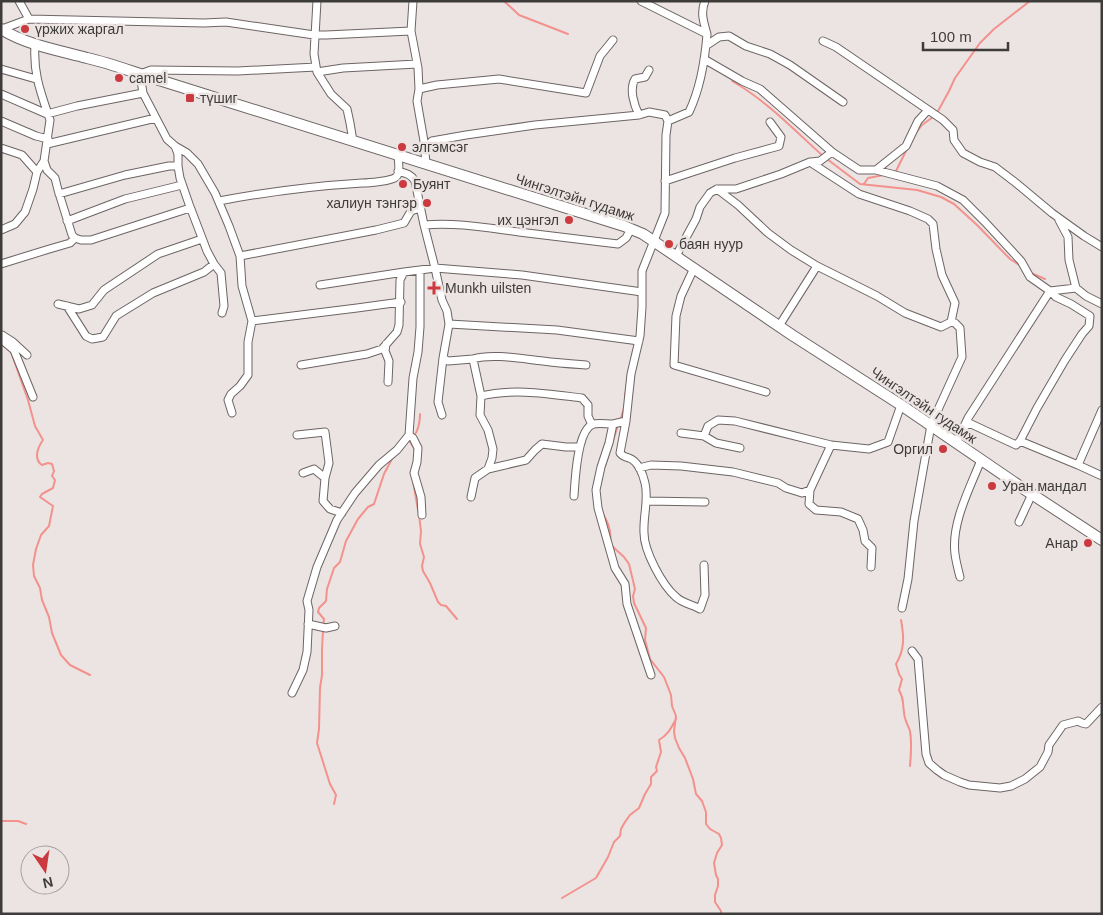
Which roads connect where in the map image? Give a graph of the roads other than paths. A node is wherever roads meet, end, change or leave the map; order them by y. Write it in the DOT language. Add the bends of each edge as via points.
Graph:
graph roads {
  1 [pos="19,1"];
  2 [pos="316,1"];
  3 [pos="413,1"];
  4 [pos="641,1"];
  5 [pos="705,1"];
  6 [pos="30,19"];
  7 [pos="2,29"];
  8 [pos="411,31"];
  9 [pos="707,34"];
  10 [pos="314,35"];
  11 [pos="613,40"];
  12 [pos="823,41"];
  13 [pos="35,44"];
  14 [pos="706,45"];
  15 [pos="704,59"];
  16 [pos="417,64"];
  17 [pos="1,69"];
  18 [pos="317,70"];
  19 [pos="649,70"];
  20 [pos="140,74"];
  21 [pos="36,79"];
  22 [pos="418,89"];
  23 [pos="143,93"];
  24 [pos="1,94"];
  25 [pos="843,102"];
  26 [pos="928,110"];
  27 [pos="47,114"];
  28 [pos="639,115"];
  29 [pos="156,118"];
  30 [pos="1,120"];
  31 [pos="668,121"];
  32 [pos="770,122"];
  33 [pos="47,141"];
  34 [pos="353,141"];
  35 [pos="175,146"];
  36 [pos="1,148"];
  37 [pos="425,148"];
  38 [pos="832,152"];
  39 [pos="398,155"];
  40 [pos="44,161"];
  41 [pos="810,162"];
  42 [pos="426,164"];
  43 [pos="178,166"];
  44 [pos="876,170"];
  45 [pos="398,171"];
  46 [pos="38,172"];
  47 [pos="665,180"];
  48 [pos="182,185"];
  49 [pos="717,189"];
  50 [pos="59,194"];
  51 [pos="219,201"];
  52 [pos="190,208"];
  53 [pos="420,208"];
  54 [pos="1058,218"];
  55 [pos="67,221"];
  56 [pos="424,225"];
  57 [pos="631,229"];
  58 [pos="1,230"];
  59 [pos="75,238"];
  60 [pos="202,239"];
  61 [pos="654,241"];
  62 [pos="1102,247"];
  63 [pos="240,256"];
  64 [pos="676,256"];
  65 [pos="1,264"];
  66 [pos="214,264"];
  67 [pos="817,266"];
  68 [pos="435,268"];
  69 [pos="694,268"];
  70 [pos="420,270"];
  71 [pos="404,272"];
  72 [pos="320,285"];
  73 [pos="1076,288"];
  74 [pos="1050,291"];
  75 [pos="642,292"];
  76 [pos="401,302"];
  77 [pos="58,304"];
  78 [pos="1102,304"];
  79 [pos="67,306"];
  80 [pos="222,313"];
  81 [pos="252,321"];
  82 [pos="951,322"];
  83 [pos="449,324"];
  84 [pos="779,326"];
  85 [pos="1,335"];
  86 [pos="1,339"];
  87 [pos="639,341"];
  88 [pos="386,344"];
  89 [pos="27,355"];
  90 [pos="443,358"];
  91 [pos="473,359"];
  92 [pos="301,365"];
  93 [pos="586,365"];
  94 [pos="388,382"];
  95 [pos="766,392"];
  96 [pos="481,396"];
  97 [pos="33,397"];
  98 [pos="901,405"];
  99 [pos="1102,410"];
  100 [pos="232,413"];
  101 [pos="442,415"];
  102 [pos="626,421"];
  103 [pos="592,424"];
  104 [pos="613,424"];
  105 [pos="931,425"];
  106 [pos="963,428"];
  107 [pos="681,432"];
  108 [pos="409,434"];
  109 [pos="297,435"];
  110 [pos="704,436"];
  111 [pos="1020,441"];
  112 [pos="956,443"];
  113 [pos="830,444"];
  114 [pos="579,446"];
  115 [pos="740,448"];
  116 [pos="982,460"];
  117 [pos="1078,465"];
  118 [pos="639,468"];
  119 [pos="488,469"];
  120 [pos="303,473"];
  121 [pos="1102,476"];
  122 [pos="325,478"];
  123 [pos="810,490"];
  124 [pos="1032,494"];
  125 [pos="574,496"];
  126 [pos="471,497"];
  127 [pos="646,501"];
  128 [pos="705,502"];
  129 [pos="342,513"];
  130 [pos="422,515"];
  131 [pos="1019,522"];
  132 [pos="1102,540"];
  133 [pos="704,565"];
  134 [pos="871,567"];
  135 [pos="960,577"];
  136 [pos="902,608"];
  137 [pos="308,624"];
  138 [pos="335,626"];
  139 [pos="912,651"];
  140 [pos="651,675"];
  141 [pos="292,693"];
  142 [pos="1102,706"];
  1 -- 6 [label="street"];
  2 -- 10 [label="street"];
  3 -- 8 [label="street"];
  4 -- 9 [label="street"];
  5 -- 9 [label="street" via="702,18"];
  6 -- 7 [label="street"];
  6 -- 10 [label="street" via="226,22"];
  7 -- 13 [label="main road, Чингэлтэйн гудамж"];
  8 -- 10 [label="street"];
  8 -- 16 [label="street"];
  9 -- 14 [label="street"];
  10 -- 18 [label="street"];
  11 -- 22 [label="street" via="600,56 586,93 499,79"];
  12 -- 26 [label="street"];
  13 -- 20 [label="main road, Чингэлтэйн гудамж"];
  13 -- 21 [label="street"];
  14 -- 15 [label="street"];
  14 -- 25 [label="street" via="719,37 729,36 790,65"];
  15 -- 31 [label="street" via="689,112"];
  15 -- 38 [label="street" via="760,89"];
  16 -- 18 [label="street"];
  16 -- 22 [label="street"];
  17 -- 21 [label="street"];
  18 -- 20 [label="street" via="150,70"];
  18 -- 34 [label="street" via="332,94 347,109"];
  19 -- 28 [label="street" via="644,77 635,78 632,83"];
  20 -- 23 [label="street"];
  20 -- 34 [label="main road, Чингэлтэйн гудамж"];
  21 -- 27 [label="street"];
  22 -- 37 [label="street"];
  23 -- 27 [label="street"];
  23 -- 29 [label="street"];
  24 -- 27 [label="street"];
  26 -- 44 [label="street" via="918,121 906,146"];
  26 -- 54 [label="street" via="953,130 954,140 963,153 995,167"];
  27 -- 33 [label="street" via="50,120"];
  28 -- 31 [label="street" via="649,112 665,115"];
  28 -- 37 [label="street" via="536,125 432,141"];
  29 -- 33 [label="street"];
  29 -- 35 [label="street"];
  30 -- 33 [label="street"];
  31 -- 47 [label="street"];
  32 -- 47 [label="street" via="781,137 779,146"];
  33 -- 40 [label="street"];
  34 -- 39 [label="main road, Чингэлтэйн гудамж"];
  35 -- 43 [label="street"];
  35 -- 51 [label="street" via="198,164"];
  36 -- 46 [label="street" via="22,155"];
  37 -- 42 [label="street"];
  38 -- 41 [label="street" via="820,161"];
  38 -- 44 [label="street" via="859,170"];
  39 -- 42 [label="main road, Чингэлтэйн гудамж"];
  39 -- 45 [label="street"];
  40 -- 46 [label="street"];
  40 -- 50 [label="street" via="55,178"];
  41 -- 49 [label="street" via="736,189"];
  41 -- 82 [label="street" via="858,194 910,211 933,224 942,275 955,303"];
  42 -- 57 [label="main road, Чингэлтэйн гудамж"];
  43 -- 48 [label="street"];
  43 -- 50 [label="street" via="125,175"];
  44 -- 74 [label="street" via="937,186 962,200 1020,261 1030,277"];
  45 -- 51 [label="street" via="396,177 372,182 318,186"];
  45 -- 53 [label="street" via="415,181"];
  46 -- 58 [label="street" via="25,212 15,224"];
  47 -- 61 [label="street" via="665,213"];
  48 -- 52 [label="street"];
  48 -- 55 [label="street" via="125,199"];
  49 -- 64 [label="street" via="705,199"];
  49 -- 67 [label="street" via="768,233"];
  50 -- 55 [label="street"];
  51 -- 63 [label="street"];
  52 -- 59 [label="street" via="91,240"];
  52 -- 60 [label="street"];
  53 -- 56 [label="street"];
  53 -- 63 [label="street" via="411,211 404,223 398,225"];
  54 -- 62 [label="street"];
  54 -- 73 [label="street" via="1068,237 1068,260"];
  55 -- 59 [label="street"];
  56 -- 57 [label="street" via="484,227 618,244"];
  56 -- 68 [label="street"];
  57 -- 61 [label="main road, Чингэлтэйн гудамж"];
  59 -- 65 [label="street" via="70,243"];
  60 -- 66 [label="street"];
  60 -- 79 [label="street" via="158,254 104,290 92,305 79,309"];
  61 -- 64 [label="main road, Чингэлтэйн гудамж"];
  61 -- 75 [label="street" via="642,271"];
  63 -- 81 [label="street" via="242,286"];
  64 -- 69 [label="main road, Чингэлтэйн гудамж"];
  66 -- 79 [label="street" via="204,272 153,293 119,314 103,337 92,340 86,336"];
  66 -- 80 [label="street" via="220,273"];
  67 -- 82 [label="street" via="905,313 940,327"];
  67 -- 84 [label="street"];
  68 -- 70 [label="street"];
  68 -- 75 [label="street" via="522,275"];
  68 -- 83 [label="street"];
  69 -- 84 [label="main road, Чингэлтэйн гудамж"];
  69 -- 95 [label="street" via="676,316 674,365"];
  70 -- 71 [label="street"];
  70 -- 108 [label="street" via="420,327"];
  71 -- 72 [label="street"];
  71 -- 76 [label="street" via="400,280"];
  73 -- 74 [label="street"];
  73 -- 78 [label="street"];
  74 -- 106 [label="street"];
  74 -- 111 [label="street" via="1090,316 1089,326 1065,360"];
  75 -- 87 [label="street"];
  76 -- 81 [label="street"];
  76 -- 88 [label="street" via="399,325"];
  77 -- 79 [label="street"];
  81 -- 100 [label="street" via="248,375 228,400"];
  82 -- 105 [label="street" via="960,328 962,357"];
  83 -- 87 [label="street" via="557,330"];
  83 -- 90 [label="street"];
  84 -- 98 [label="main road, Чингэлтэйн гудамж"];
  85 -- 89 [label="street"];
  86 -- 97 [label="street" via="14,350"];
  87 -- 102 [label="street" via="631,374"];
  88 -- 92 [label="street" via="382,349 367,354"];
  88 -- 94 [label="street"];
  90 -- 91 [label="street" via="448,361"];
  90 -- 101 [label="street" via="438,402"];
  91 -- 93 [label="street" via="481,356"];
  91 -- 96 [label="street"];
  96 -- 103 [label="street" via="537,393 582,398 588,405"];
  96 -- 119 [label="street" via="480,415 493,448"];
  98 -- 105 [label="main road, Чингэлтэйн гудамж"];
  98 -- 113 [label="street" via="888,442 869,449"];
  99 -- 117 [label="street"];
  102 -- 104 [label="street"];
  102 -- 118 [label="street" via="620,453 635,461"];
  103 -- 104 [label="street"];
  103 -- 114 [label="street"];
  104 -- 140 [label="street" via="596,490 598,508 616,568 625,584 627,604"];
  105 -- 112 [label="main road, Чингэлтэйн гудамж"];
  105 -- 136 [label="street"];
  106 -- 111 [label="street" via="969,424 1016,445"];
  106 -- 112 [label="street"];
  107 -- 110 [label="street"];
  108 -- 129 [label="street" via="355,493"];
  108 -- 130 [label="street" via="418,448 414,473"];
  109 -- 122 [label="street" via="325,432 329,463"];
  110 -- 113 [label="street" via="708,426 718,420 735,421"];
  110 -- 115 [label="street" via="716,443"];
  111 -- 117 [label="street"];
  112 -- 116 [label="main road, Чингэлтэйн гудамж"];
  113 -- 123 [label="street"];
  114 -- 119 [label="street" via="542,444 526,460"];
  114 -- 125 [label="street"];
  116 -- 124 [label="main road, Чингэлтэйн гудамж"];
  116 -- 135 [label="street" via="966,495 956,530 955,553"];
  117 -- 121 [label="street"];
  118 -- 123 [label="street" via="681,466 733,472 802,492"];
  118 -- 127 [label="street" via="645,483"];
  119 -- 126 [label="street" via="475,478"];
  120 -- 122 [label="street" via="314,468"];
  122 -- 129 [label="street" via="322,501 330,509"];
  123 -- 134 [label="street" via="809,504 816,510 841,512 858,519 865,542 872,548"];
  124 -- 131 [label="street"];
  124 -- 132 [label="main road, Чингэлтэйн гудамж"];
  127 -- 128 [label="street"];
  127 -- 133 [label="street" via="646,545 660,577 677,598 700,609 705,595"];
  129 -- 137 [label="street" via="317,567 307,600"];
  137 -- 138 [label="street" via="326,628"];
  137 -- 141 [label="street" via="303,670"];
  139 -- 142 [label="street" via="918,658 929,763 944,775 969,785 1000,788 1025,779 1040,767 1049,745 1063,725 1078,721 1086,724"];
}
